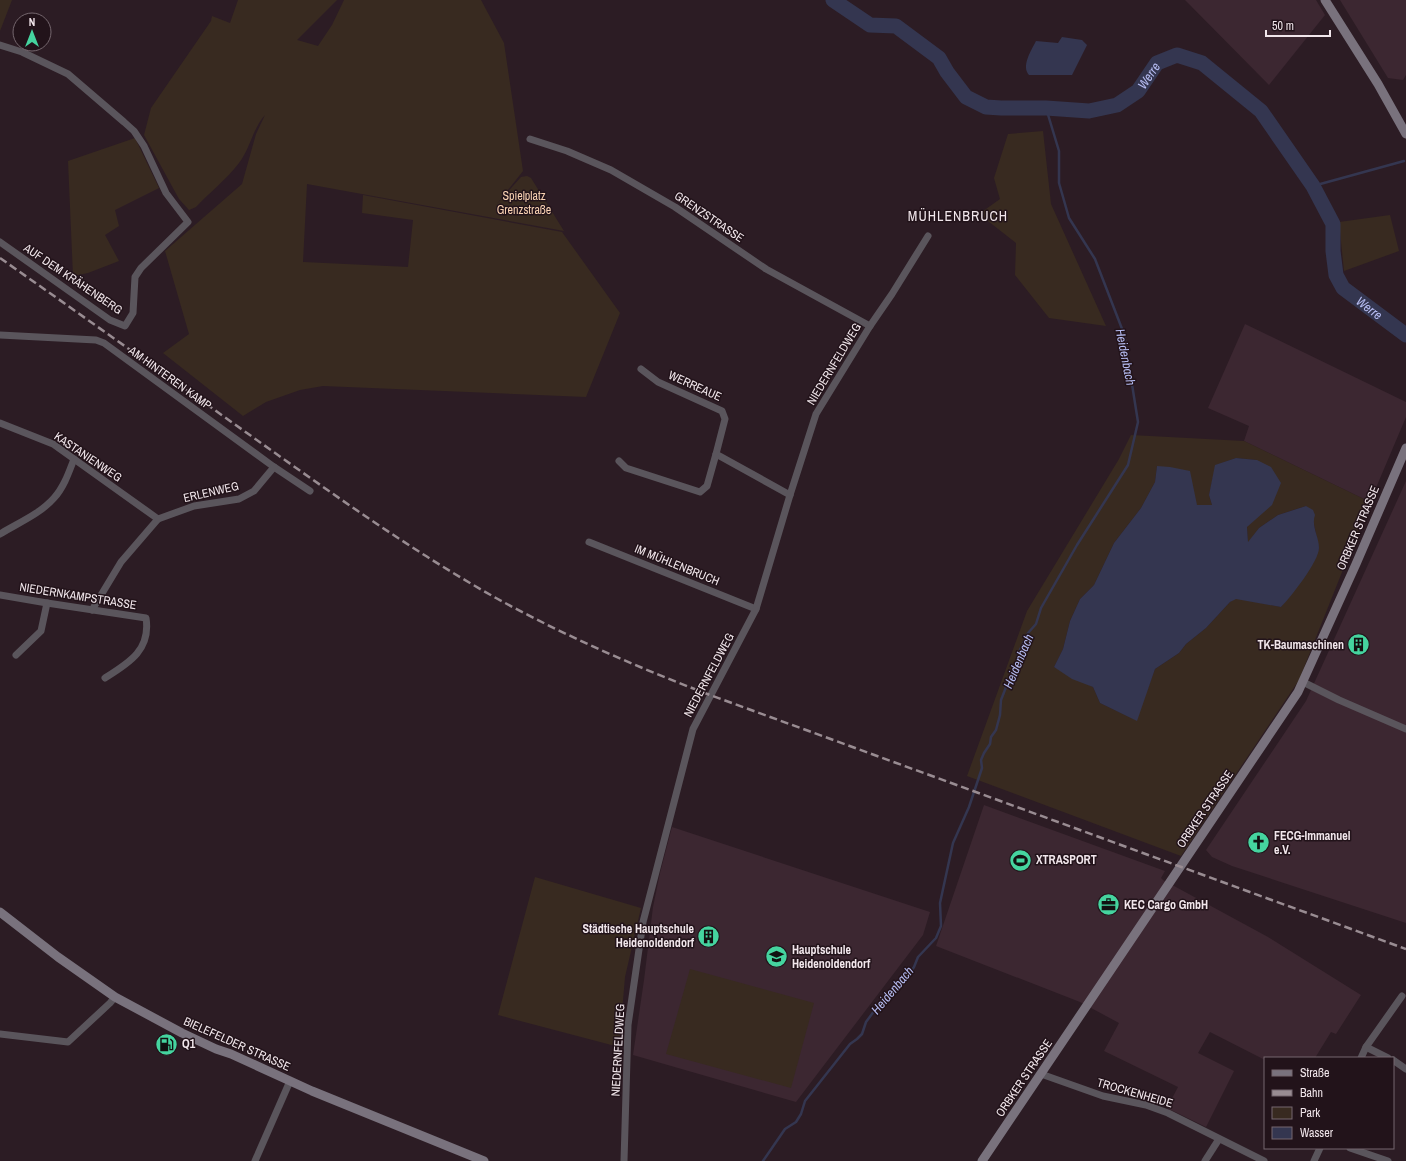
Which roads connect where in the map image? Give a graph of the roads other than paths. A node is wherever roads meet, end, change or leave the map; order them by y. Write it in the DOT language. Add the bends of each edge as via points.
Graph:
graph roads {
  1 [pos="1325,0"];
  2 [pos="0,45"];
  3 [pos="1406,134"];
  4 [pos="530,139"];
  5 [pos="928,236"];
  6 [pos="0,242"];
  7 [pos="870,326"];
  8 [pos="0,335"];
  9 [pos="641,369"];
  10 [pos="0,423"];
  11 [pos="1406,448"];
  12 [pos="716,454"];
  13 [pos="74,459"];
  14 [pos="619,461"];
  15 [pos="274,467"];
  16 [pos="310,491"];
  17 [pos="790,495"];
  18 [pos="158,520"];
  19 [pos="0,534"];
  20 [pos="589,542"];
  21 [pos="0,595"];
  22 [pos="47,603"];
  23 [pos="756,609"];
  24 [pos="92,610"];
  25 [pos="16,655"];
  26 [pos="105,678"];
  27 [pos="1303,682"];
  28 [pos="1406,729"];
  29 [pos="0,912"];
  30 [pos="1402,996"];
  31 [pos="115,997"];
  32 [pos="0,1034"];
  33 [pos="1366,1047"];
  34 [pos="1361,1057"];
  35 [pos="1386,1057"];
  36 [pos="1394,1061"];
  37 [pos="1406,1069"];
  38 [pos="1041,1074"];
  39 [pos="290,1081"];
  40 [pos="1219,1139"];
  41 [pos="1320,1149"];
  42 [pos="1353,1149"];
  43 [pos="256,1161"];
  44 [pos="484,1161"];
  45 [pos="624,1161"];
  46 [pos="982,1161"];
  47 [pos="1205,1161"];
  48 [pos="1264,1161"];
  49 [pos="1314,1161"];
  50 [pos="1388,1161"];
  1 -- 3 [label="street"];
  2 -- 6 [label="street, AUF DEM KRÄHENBERG" via="22,52 68,74 129,126 144,146 166,193 188,222 135,276 133,313 125,326 110,320"];
  4 -- 7 [label="street, GRENZSTRASSE" via="567,151 611,170 675,207 766,269"];
  5 -- 7 [label="street, NIEDERNFELDWEG"];
  7 -- 17 [label="street, NIEDERNFELDWEG" via="816,414"];
  8 -- 15 [label="street, AM HINTEREN KAMP" via="96,340 104,343"];
  9 -- 12 [label="street, WERREAUE" via="658,382 722,410 725,419"];
  10 -- 13 [label="street, KASTANIENWEG" via="53,444"];
  11 -- 27 [label="street, ORBKER STRASSE"];
  12 -- 14 [label="street, WERREAUE" via="707,486 700,492 626,468"];
  12 -- 17 [label="street"];
  13 -- 18 [label="street, KASTANIENWEG"];
  13 -- 19 [label="street" via="67,478 54,498 36,513"];
  15 -- 16 [label="street, AM HINTEREN KAMP"];
  15 -- 18 [label="street, ERLENWEG" via="254,491 238,499 194,506"];
  17 -- 23 [label="street, NIEDERNFELDWEG"];
  18 -- 24 [label="street, ERLENWEG" via="121,562"];
  20 -- 23 [label="street, IM MÜHLENBRUCH"];
  21 -- 22 [label="street, NIEDERNKAMPSTRASSE"];
  22 -- 24 [label="street, NIEDERNKAMPSTRASSE"];
  22 -- 25 [label="street" via="41,631"];
  23 -- 45 [label="street, NIEDERNFELDWEG" via="693,729 644,918 628,1025"];
  24 -- 26 [label="street, NIEDERNKAMPSTRASSE" via="146,618 147,627 141,650 126,665"];
  27 -- 28 [label="street"];
  27 -- 38 [label="street, ORBKER STRASSE"];
  29 -- 31 [label="street, BIELEFELDER STRASSE"];
  30 -- 33 [label="street"];
  31 -- 32 [label="street" via="68,1042"];
  31 -- 39 [label="street, BIELEFELDER STRASSE" via="216,1049"];
  33 -- 34 [label="street"];
  33 -- 35 [label="street"];
  36 -- 37 [label="street"];
  38 -- 40 [label="street, TROCKENHEIDE" via="1103,1096 1146,1105 1168,1113"];
  38 -- 46 [label="street, ORBKER STRASSE"];
  39 -- 43 [label="street"];
  39 -- 44 [label="street, BIELEFELDER STRASSE"];
  40 -- 47 [label="street"];
  40 -- 48 [label="street, TROCKENHEIDE"];
  41 -- 49 [label="street"];
  42 -- 50 [label="street"];
}
